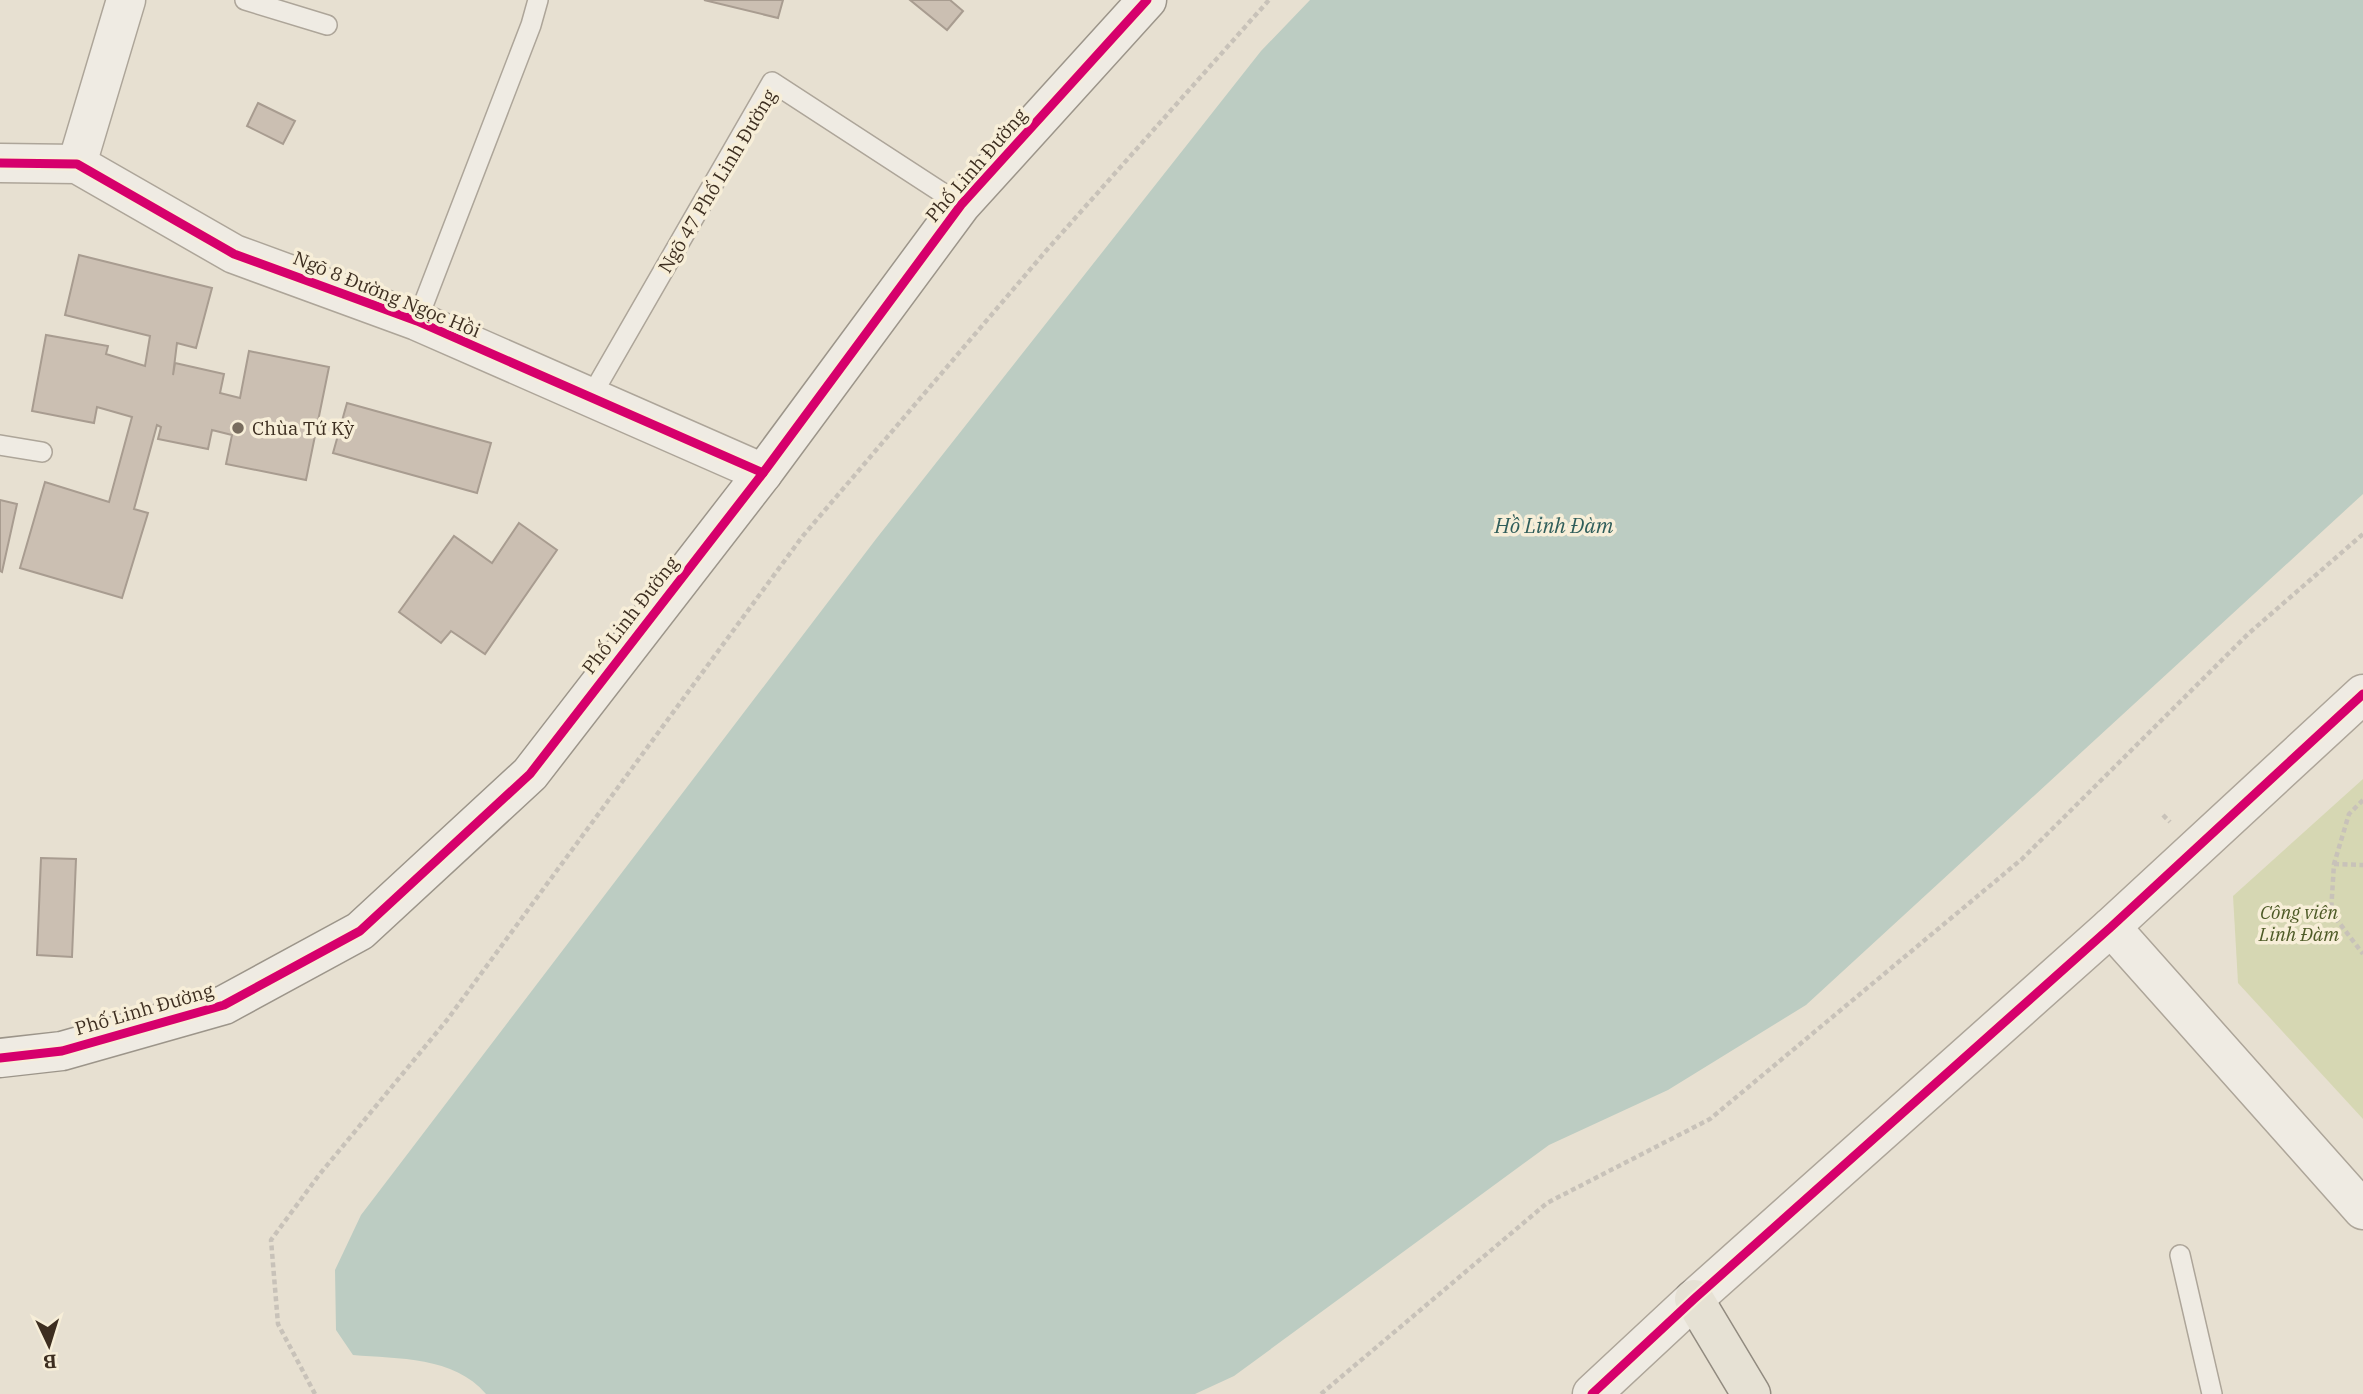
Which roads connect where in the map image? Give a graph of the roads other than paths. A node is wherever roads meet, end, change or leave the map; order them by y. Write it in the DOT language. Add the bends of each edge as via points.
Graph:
graph roads {
  1 [pos="126,0"];
  2 [pos="245,0"];
  3 [pos="538,0"];
  4 [pos="1147,0"];
  5 [pos="327,25"];
  6 [pos="0,163"];
  7 [pos="77,164"];
  8 [pos="961,205"];
  9 [pos="417,321"];
  10 [pos="590,398"];
  11 [pos="0,444"];
  12 [pos="41,452"];
  13 [pos="763,473"];
  14 [pos="2363,694"];
  15 [pos="2111,927"];
  16 [pos="0,1058"];
  17 [pos="2363,1210"];
  18 [pos="2180,1255"];
  19 [pos="1694,1299"];
  20 [pos="1592,1394"];
  21 [pos="1751,1394"];
  22 [pos="2212,1394"];
  1 -- 7 [label="street"];
  2 -- 5 [label="lane"];
  3 -- 9 [label="lane, Ngõ 8 Đường Ngọc Hồi"];
  4 -- 8 [label="street, Phố Linh Đường"];
  6 -- 7 [label="street, Ngõ 8 Đường Ngọc Hồi"];
  7 -- 9 [label="street, Ngõ 8 Đường Ngọc Hồi" via="234,254"];
  8 -- 10 [label="lane, Ngõ 47 Phố Linh Đường" via="772,82"];
  8 -- 13 [label="street, Phố Linh Đường"];
  9 -- 10 [label="street, Ngõ 8 Đường Ngọc Hồi"];
  10 -- 13 [label="street, Ngõ 8 Đường Ngọc Hồi"];
  11 -- 12 [label="lane"];
  13 -- 16 [label="street, Phố Linh Đường" via="530,774 360,931 224,1005 62,1051"];
  14 -- 15 [label="street"];
  15 -- 17 [label="street"];
  15 -- 19 [label="street"];
  18 -- 22 [label="lane"];
  19 -- 20 [label="street"];
  19 -- 21 [label="main road"];
}
